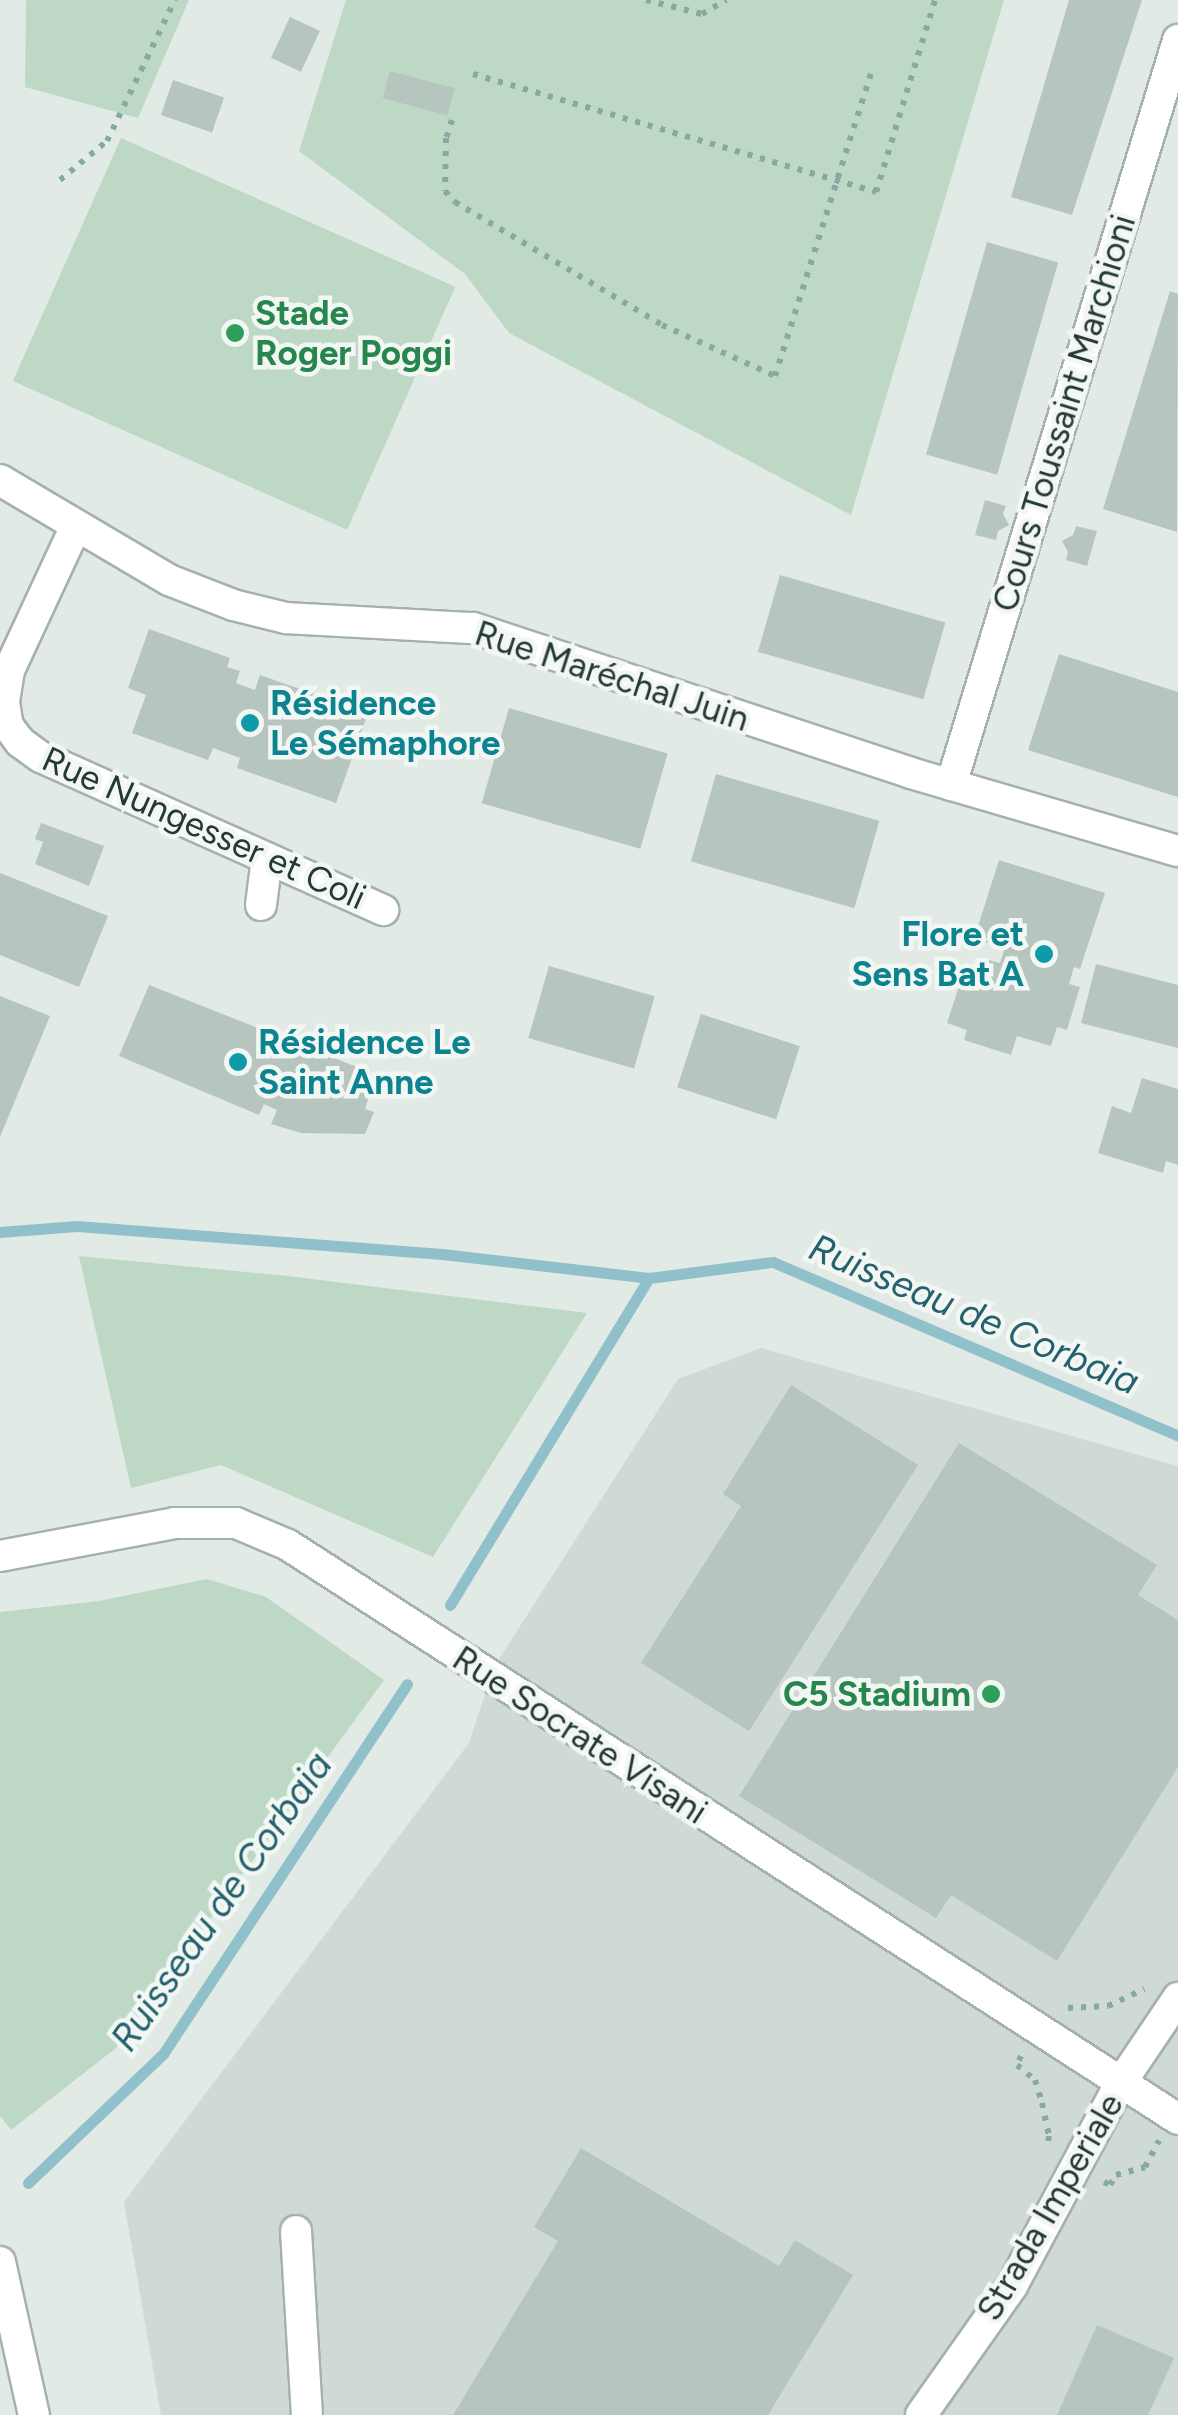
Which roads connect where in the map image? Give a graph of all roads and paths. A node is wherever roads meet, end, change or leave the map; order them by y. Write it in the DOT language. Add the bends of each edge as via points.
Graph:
graph roads {
  1 [pos="174,0"];
  2 [pos="646,0"];
  3 [pos="726,0"];
  4 [pos="934,0"];
  5 [pos="1178,40"];
  6 [pos="473,74"];
  7 [pos="870,74"];
  8 [pos="452,120"];
  9 [pos="60,180"];
  10 [pos="839,181"];
  11 [pos="0,480"];
  12 [pos="74,528"];
  13 [pos="950,785"];
  14 [pos="1178,851"];
  15 [pos="268,858"];
  16 [pos="261,905"];
  17 [pos="383,910"];
  18 [pos="0,1556"];
  19 [pos="1173,2006"];
  20 [pos="1033,2029"];
  21 [pos="1120,2084"];
  22 [pos="1178,2119"];
  23 [pos="296,2231"];
  24 [pos="0,2262"];
  25 [pos="34,2415"];
  26 [pos="308,2415"];
  27 [pos="921,2415"];
  1 -- 9 [label="path" via="108,142"];
  2 -- 3 [label="path" via="702,14"];
  4 -- 10 [label="path" via="876,192"];
  5 -- 13 [label="street, Cours Toussaint Marchioni"];
  6 -- 10 [label="path"];
  7 -- 10 [label="path"];
  8 -- 10 [label="path" via="445,191 454,202 662,325 775,376"];
  11 -- 12 [label="street, Rue Maréchal Juin"];
  12 -- 13 [label="street, Rue Maréchal Juin" via="169,580 234,605 286,618 473,628"];
  12 -- 15 [label="street, Rue Nungesser et Coli" via="9,670 8,726 41,758"];
  13 -- 14 [label="street, Rue Maréchal Juin"];
  15 -- 16 [label="street"];
  15 -- 17 [label="street, Rue Nungesser et Coli"];
  18 -- 20 [label="street, Rue Socrate Visani" via="174,1523 236,1523 288,1545"];
  19 -- 20 [label="path" via="1142,1986 1108,2006 1047,2002"];
  19 -- 21 [label="street, Strada Imperiale"];
  20 -- 21 [label="street, Rue Socrate Visani"];
  21 -- 22 [label="street, Rue Socrate Visani"];
  21 -- 27 [label="street, Strada Imperiale" via="1012,2286"];
  23 -- 26 [label="street"];
  24 -- 25 [label="street"];
}
